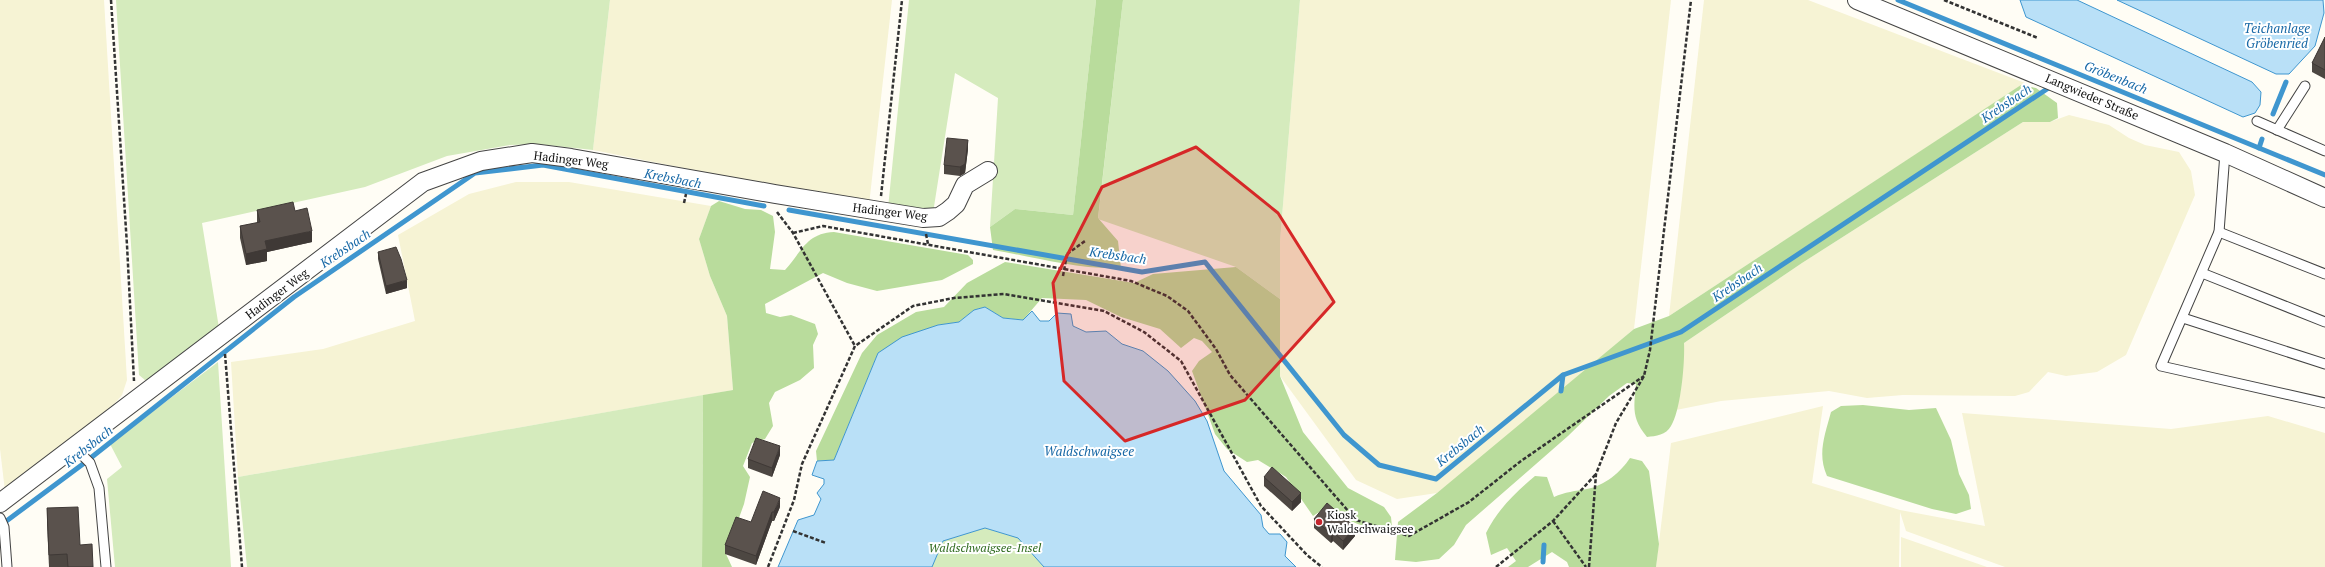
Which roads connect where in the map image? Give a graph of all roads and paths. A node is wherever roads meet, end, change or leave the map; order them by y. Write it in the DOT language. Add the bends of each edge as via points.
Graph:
graph roads {
  1 [pos="111,0"];
  2 [pos="902,0"];
  3 [pos="1691,0"];
  4 [pos="1857,0"];
  5 [pos="1944,0"];
  6 [pos="2038,38"];
  7 [pos="2305,86"];
  8 [pos="2257,122"];
  9 [pos="2277,130"];
  10 [pos="2325,151"];
  11 [pos="2225,153"];
  12 [pos="988,171"];
  13 [pos="776,194"];
  14 [pos="2325,198"];
  15 [pos="879,212"];
  16 [pos="2219,232"];
  17 [pos="793,233"];
  18 [pos="927,236"];
  19 [pos="1085,241"];
  20 [pos="928,244"];
  21 [pos="2202,273"];
  22 [pos="2325,274"];
  23 [pos="1063,276"];
  24 [pos="2183,318"];
  25 [pos="2325,322"];
  26 [pos="854,346"];
  27 [pos="225,355"];
  28 [pos="2325,364"];
  29 [pos="1644,376"];
  30 [pos="135,401"];
  31 [pos="2325,402"];
  32 [pos="83,456"];
  33 [pos="1596,474"];
  34 [pos="0,503"];
  35 [pos="1553,521"];
  36 [pos="2,523"];
  37 [pos="793,531"];
  38 [pos="826,543"];
  39 [pos="7,567"];
  40 [pos="106,567"];
  41 [pos="242,567"];
  42 [pos="768,567"];
  43 [pos="1322,567"];
  44 [pos="1496,567"];
  45 [pos="1586,567"];
  46 [pos="1589,567"];
  1 -- 30 [label="path"];
  2 -- 15 [label="path"];
  3 -- 29 [label="path" via="1650,350"];
  4 -- 11 [label="street, Langwieder Straße"];
  5 -- 6 [label="path"];
  7 -- 9 [label="lane"];
  8 -- 9 [label="lane"];
  9 -- 10 [label="lane"];
  11 -- 14 [label="street, Langwieder Straße"];
  11 -- 16 [label="lane"];
  12 -- 15 [label="street, Hadinger Weg" via="965,185 956,204 939,217 923,218"];
  13 -- 15 [label="street, Hadinger Weg"];
  13 -- 17 [label="path" via="774,204 777,212"];
  13 -- 30 [label="street, Hadinger Weg" via="532,153 481,161 423,182"];
  16 -- 21 [label="lane"];
  16 -- 22 [label="lane"];
  17 -- 20 [label="path" via="823,226"];
  17 -- 26 [label="path"];
  18 -- 20 [label="path"];
  19 -- 23 [label="path, bridge" via="1067,254"];
  20 -- 29 [label="path" via="1131,281 1167,296 1188,311 1216,349 1230,375 1356,520 1409,536 1469,502 1521,461"];
  21 -- 24 [label="lane"];
  21 -- 25 [label="lane"];
  24 -- 28 [label="lane"];
  24 -- 31 [label="lane" via="2161,366"];
  26 -- 42 [label="path" via="802,464 794,500"];
  26 -- 43 [label="path" via="912,306 954,298 1004,294 1104,311 1144,332 1181,361 1261,506 1307,555"];
  27 -- 41 [label="path"];
  29 -- 33 [label="path" via="1616,423"];
  30 -- 32 [label="street, Hadinger Weg"];
  32 -- 34 [label="street, Hadinger Weg"];
  32 -- 40 [label="lane" via="99,488"];
  33 -- 35 [label="path"];
  33 -- 46 [label="path"];
  35 -- 44 [label="path"];
  35 -- 45 [label="path"];
  36 -- 39 [label="lane"];
  37 -- 38 [label="path"];
}
